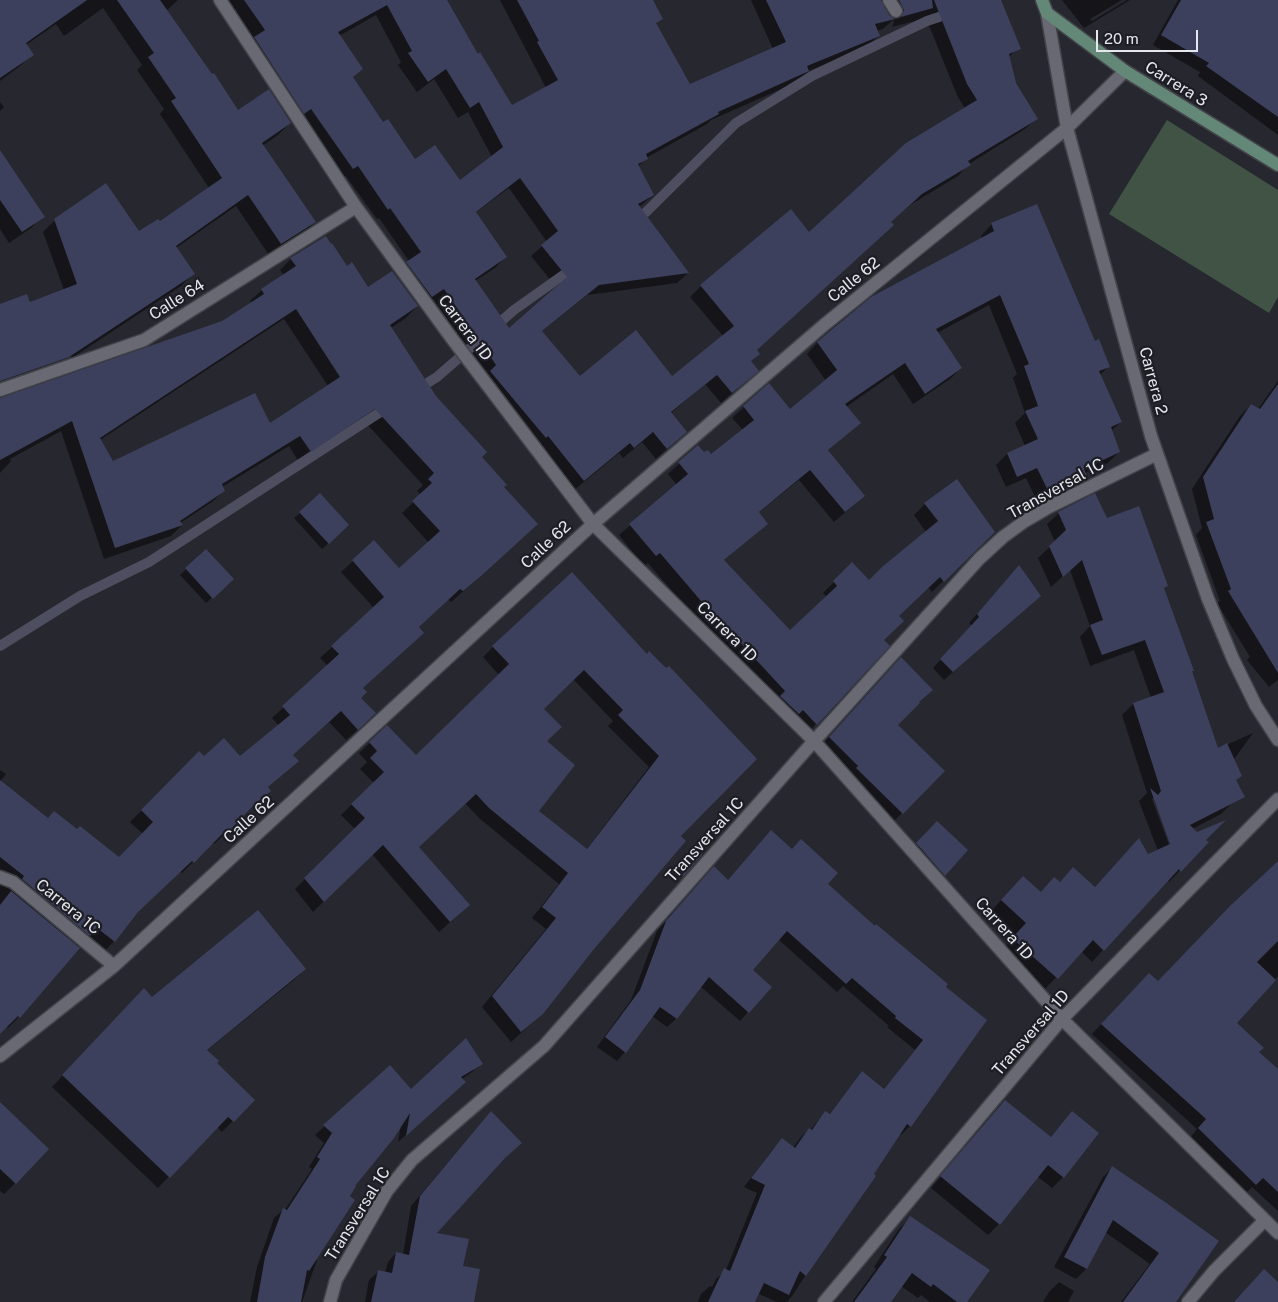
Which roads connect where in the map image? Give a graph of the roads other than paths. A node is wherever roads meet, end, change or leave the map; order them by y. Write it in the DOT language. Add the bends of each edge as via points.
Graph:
graph roads {
  1 [pos="220,0"];
  2 [pos="889,0"];
  3 [pos="1044,5"];
  4 [pos="896,12"];
  5 [pos="1125,71"];
  6 [pos="1067,128"];
  7 [pos="1278,165"];
  8 [pos="356,207"];
  9 [pos="0,390"];
  10 [pos="1157,454"];
  11 [pos="593,524"];
  12 [pos="1278,740"];
  13 [pos="814,741"];
  14 [pos="1278,799"];
  15 [pos="0,877"];
  16 [pos="114,966"];
  17 [pos="1062,1019"];
  18 [pos="0,1056"];
  19 [pos="1265,1220"];
  20 [pos="1278,1233"];
  21 [pos="330,1302"];
  22 [pos="824,1302"];
  23 [pos="1188,1302"];
  1 -- 8 [label="street, Carrera 1D"];
  2 -- 4 [label="street"];
  3 -- 5 [label="street, Carrera 3"];
  3 -- 6 [label="street, Carrera 2"];
  5 -- 6 [label="street, Calle 62"];
  5 -- 7 [label="street, Carrera 3"];
  6 -- 10 [label="street, Carrera 2"];
  6 -- 11 [label="street, Calle 62" via="824,325"];
  8 -- 9 [label="street, Calle 64" via="144,340"];
  8 -- 11 [label="street, Carrera 1D"];
  10 -- 12 [label="street, Carrera 2" via="1232,658 1256,706"];
  10 -- 13 [label="street, Transversal 1C" via="1049,507 1003,538 979,559"];
  11 -- 13 [label="street, Carrera 1D"];
  11 -- 16 [label="street, Calle 62"];
  13 -- 17 [label="street, Carrera 1D"];
  13 -- 21 [label="street, Transversal 1C" via="544,1046 412,1160 383,1199 336,1280"];
  14 -- 17 [label="street, Transversal 1D"];
  15 -- 16 [label="street, Carrera 1C" via="13,882"];
  16 -- 18 [label="street, Calle 62"];
  17 -- 19 [label="street, Carrera 1D"];
  17 -- 22 [label="street, Transversal 1D"];
  19 -- 20 [label="street, Carrera 1D"];
  19 -- 23 [label="street"];
}
